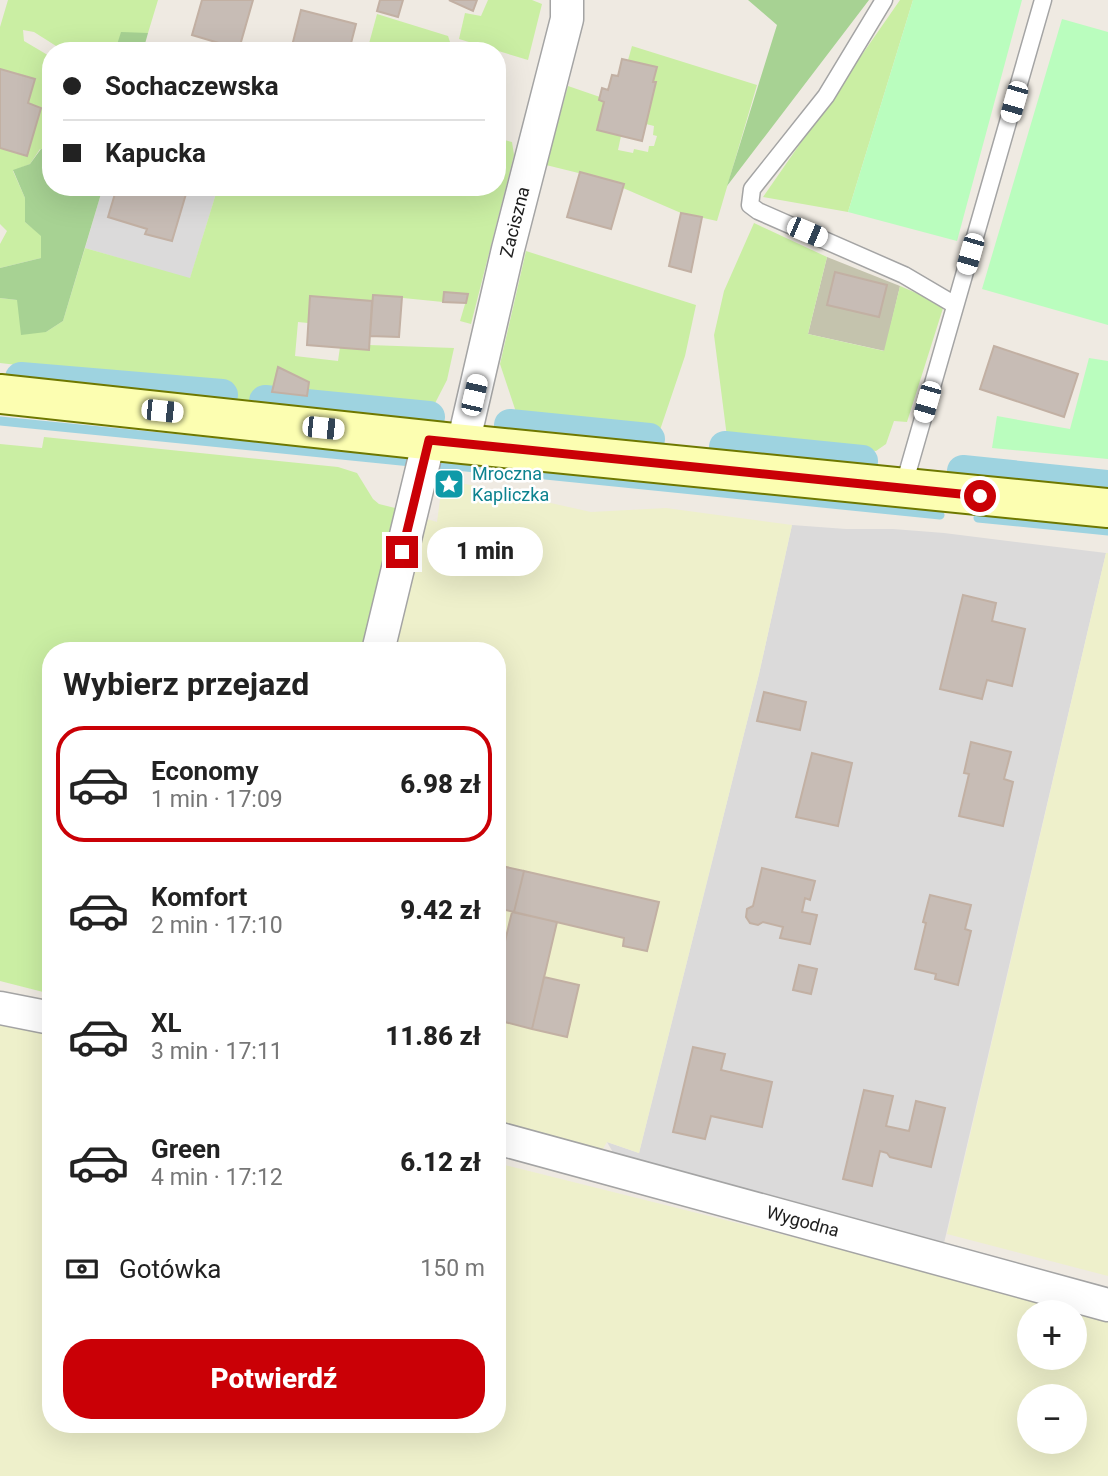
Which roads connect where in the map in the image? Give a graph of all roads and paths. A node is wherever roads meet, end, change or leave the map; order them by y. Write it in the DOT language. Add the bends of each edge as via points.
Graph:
graph roads {
  1 [pos="567,0"];
  2 [pos="884,0"];
  3 [pos="1043,0"];
  4 [pos="955,305"];
  5 [pos="0,394"];
  6 [pos="446,442"];
  7 [pos="903,488"];
  8 [pos="1108,508"];
  9 [pos="381,642"];
  10 [pos="0,1008"];
  11 [pos="42,1016"];
  12 [pos="506,1140"];
  13 [pos="1108,1305"];
  1 -- 6 [label="street, Zaciszna" via="567,19 508,249"];
  2 -- 4 [label="lane" via="827,96 752,189 750,205 904,275"];
  3 -- 4 [label="lane"];
  4 -- 7 [label="lane"];
  5 -- 6 [label="street"];
  6 -- 7 [label="street"];
  6 -- 9 [label="street, Zaciszna"];
  7 -- 8 [label="street"];
  10 -- 11 [label="street"];
  12 -- 13 [label="street, Wygodna"];
}
